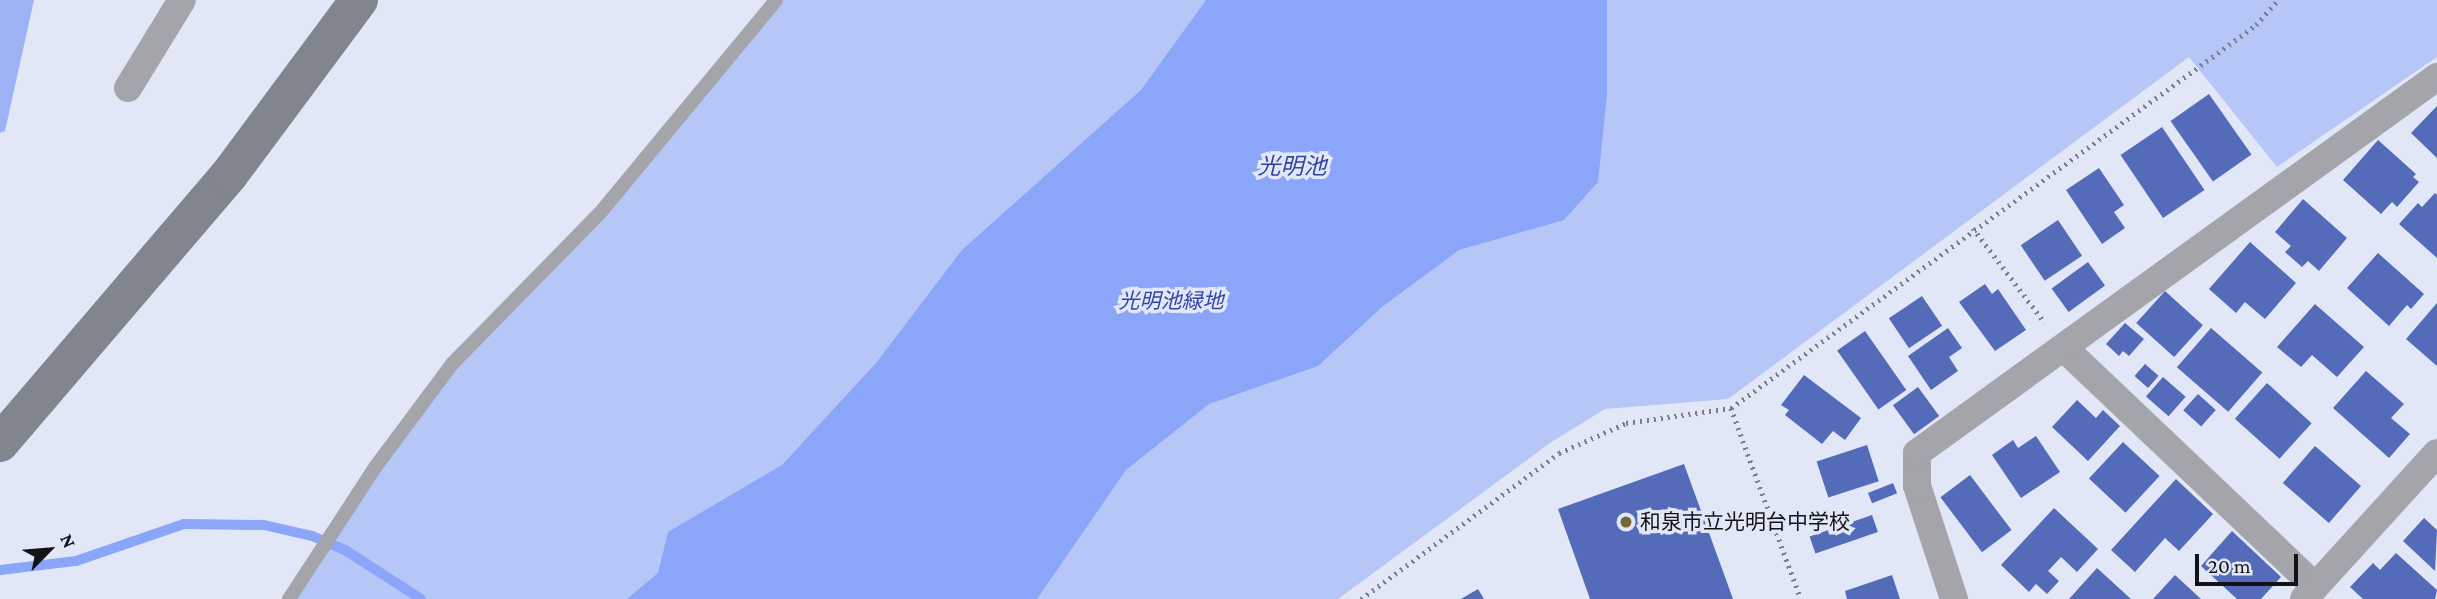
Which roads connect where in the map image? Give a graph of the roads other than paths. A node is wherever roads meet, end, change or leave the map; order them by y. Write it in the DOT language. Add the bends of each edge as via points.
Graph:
graph roads {
  1 [pos="182,0"];
  2 [pos="359,0"];
  3 [pos="776,0"];
  4 [pos="2437,77"];
  5 [pos="128,88"];
  6 [pos="2065,349"];
  7 [pos="0,443"];
  8 [pos="2437,453"];
  9 [pos="2309,593"];
  10 [pos="289,599"];
  11 [pos="1954,599"];
  1 -- 5 [label="street"];
  2 -- 7 [label="street" via="229,175"];
  3 -- 10 [label="lane" via="600,213 452,364 376,466"];
  4 -- 6 [label="street"];
  6 -- 9 [label="street"];
  6 -- 11 [label="street" via="1917,453 1917,486"];
  8 -- 9 [label="street"];
}
